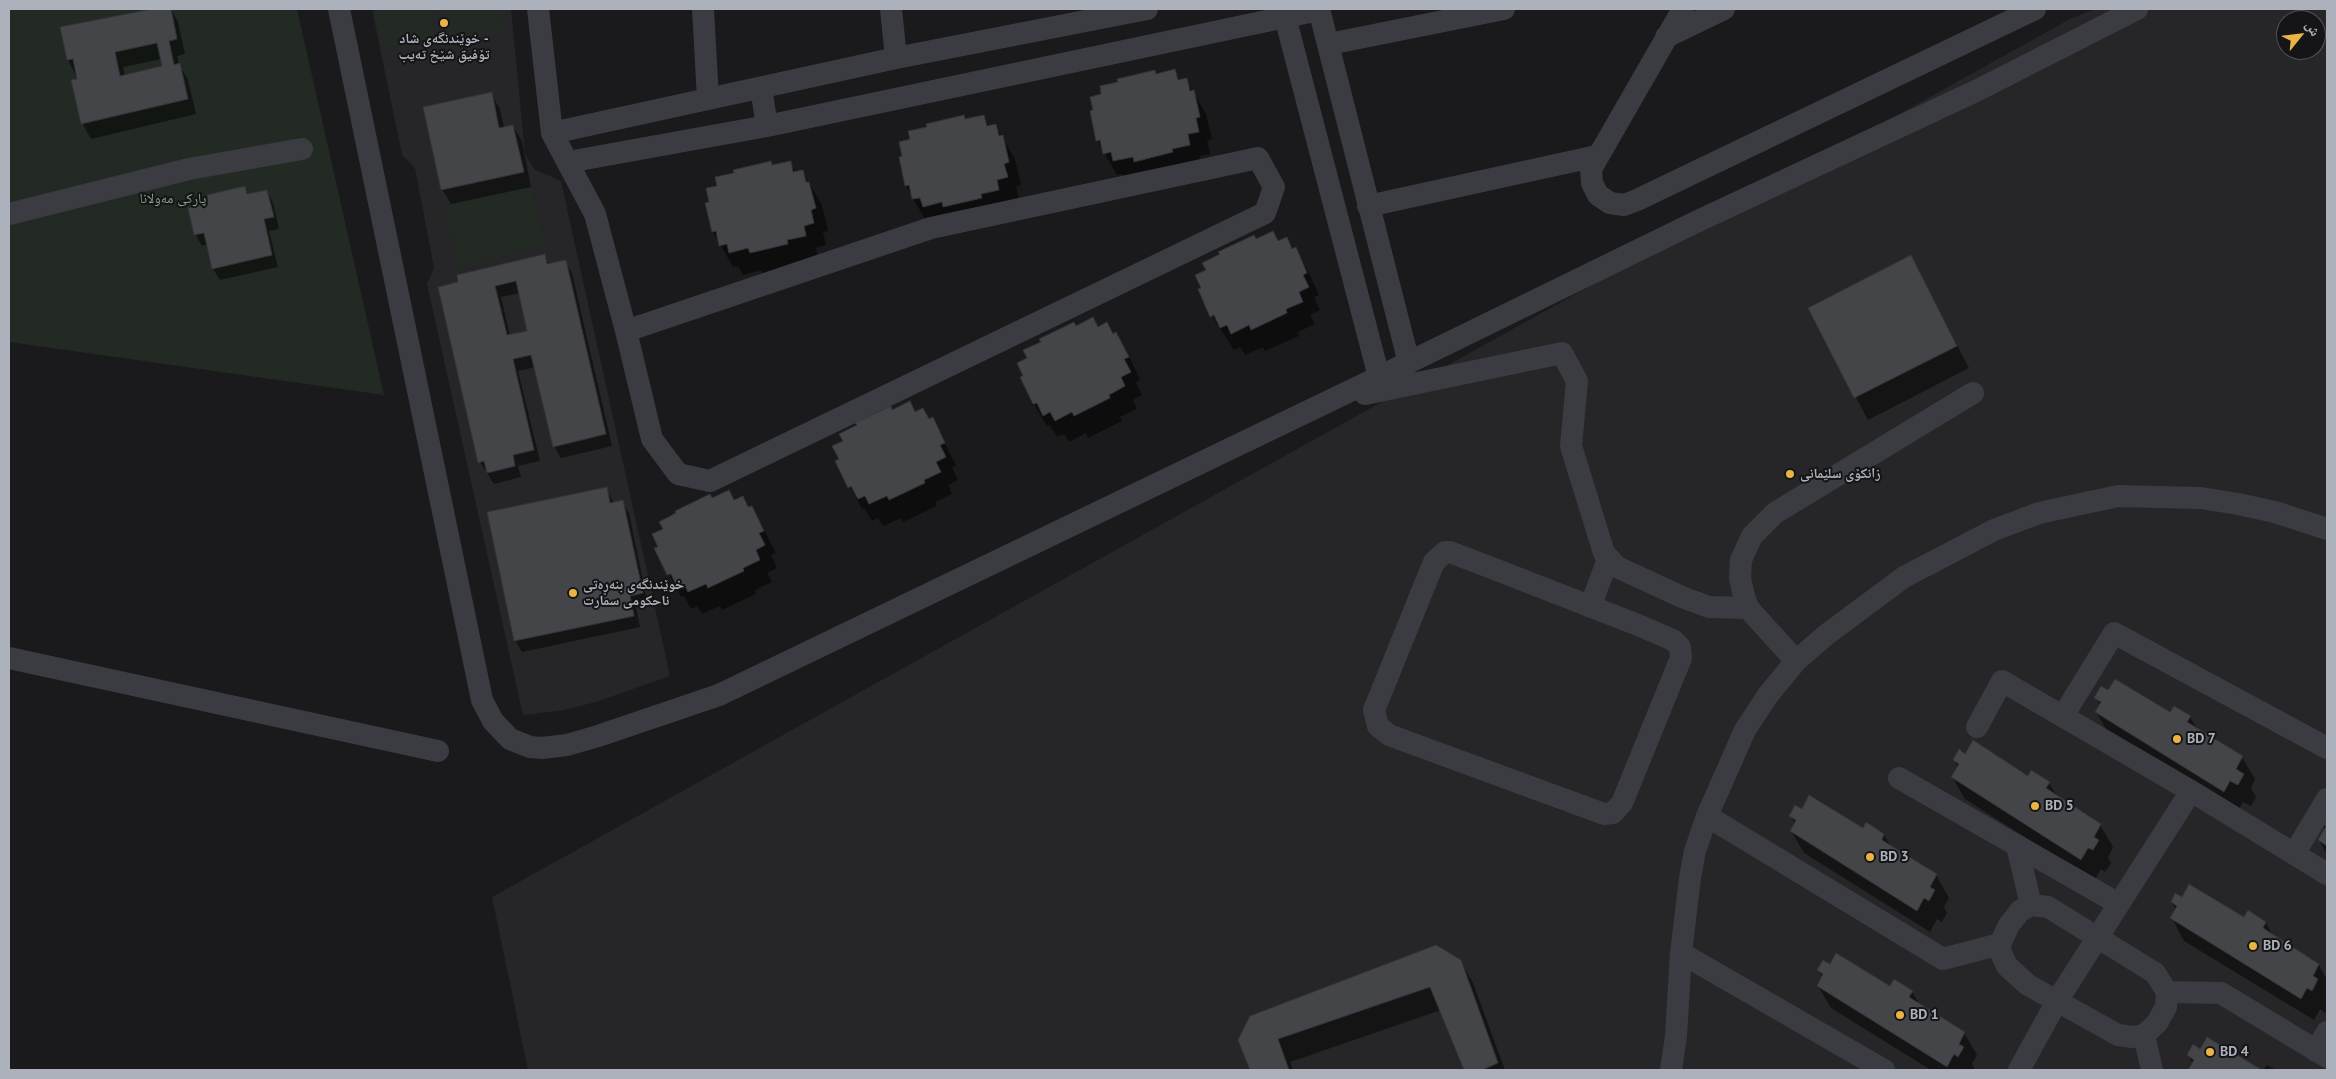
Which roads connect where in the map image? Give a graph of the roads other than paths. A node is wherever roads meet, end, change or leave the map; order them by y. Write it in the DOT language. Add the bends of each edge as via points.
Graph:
graph roads {
  1 [pos="339,9"];
  2 [pos="538,9"];
  3 [pos="702,9"];
  4 [pos="891,9"];
  5 [pos="1147,9"];
  6 [pos="1504,9"];
  7 [pos="1683,9"];
  8 [pos="1724,9"];
  9 [pos="2035,9"];
  10 [pos="2135,9"];
  11 [pos="1319,10"];
  12 [pos="1285,13"];
  13 [pos="1071,16"];
  14 [pos="1666,37"];
  15 [pos="1329,44"];
  16 [pos="896,58"];
  17 [pos="761,88"];
  18 [pos="708,99"];
  19 [pos="767,126"];
  20 [pos="552,132"];
  21 [pos="302,148"];
  22 [pos="1598,156"];
  23 [pos="568,162"];
  24 [pos="1368,206"];
  25 [pos="9,214"];
  26 [pos="1388,283"];
  27 [pos="1357,292"];
  28 [pos="626,330"];
  29 [pos="1408,363"];
  30 [pos="1379,377"];
  31 [pos="1973,393"];
  32 [pos="1331,401"];
  33 [pos="2327,529"];
  34 [pos="1608,559"];
  35 [pos="1590,607"];
  36 [pos="1748,608"];
  37 [pos="9,658"];
  38 [pos="1796,661"];
  39 [pos="2063,716"];
  40 [pos="1977,727"];
  41 [pos="2327,748"];
  42 [pos="438,751"];
  43 [pos="1899,778"];
  44 [pos="2191,791"];
  45 [pos="2327,799"];
  46 [pos="1707,816"];
  47 [pos="2017,846"];
  48 [pos="2294,854"];
  49 [pos="2327,874"];
  50 [pos="2120,904"];
  51 [pos="2031,905"];
  52 [pos="2099,938"];
  53 [pos="2000,944"];
  54 [pos="1681,953"];
  55 [pos="2167,992"];
  56 [pos="2057,1001"];
  57 [pos="2144,1035"];
  58 [pos="2324,1047"];
  59 [pos="1670,1070"];
  60 [pos="1884,1070"];
  61 [pos="2020,1070"];
  62 [pos="2152,1070"];
  1 -- 32 [label="street" via="482,700 486,712 500,730 519,744 542,748 567,745 719,695"];
  2 -- 20 [label="street"];
  3 -- 18 [label="street"];
  4 -- 16 [label="street"];
  5 -- 13 [label="street"];
  6 -- 15 [label="street"];
  7 -- 14 [label="street"];
  8 -- 14 [label="street"];
  9 -- 22 [label="street" via="1624,205 1610,203 1598,195 1592,183 1591,168"];
  10 -- 29 [label="street" via="1978,90 1698,221"];
  11 -- 12 [label="street"];
  11 -- 15 [label="street"];
  12 -- 19 [label="street"];
  12 -- 27 [label="street"];
  13 -- 16 [label="street"];
  14 -- 22 [label="street"];
  15 -- 24 [label="street"];
  16 -- 17 [label="street"];
  17 -- 18 [label="street"];
  17 -- 19 [label="street"];
  18 -- 20 [label="street"];
  19 -- 23 [label="street"];
  20 -- 23 [label="street"];
  21 -- 25 [label="street" via="189,169"];
  22 -- 24 [label="street"];
  23 -- 28 [label="street" via="596,214"];
  24 -- 26 [label="street"];
  26 -- 27 [label="street"];
  26 -- 29 [label="street"];
  27 -- 30 [label="street"];
  28 -- 28 [label="street" via="652,439 678,474 710,481 1265,213 1274,187 1258,158 931,228"];
  29 -- 30 [label="street"];
  30 -- 32 [label="street"];
  31 -- 36 [label="street" via="1766,520 1752,536 1741,560 1741,587"];
  32 -- 34 [label="street" via="1562,353 1577,381 1571,446 1601,546"];
  33 -- 38 [label="street" via="2275,512 2201,498 2118,496 2039,512 1994,530 1904,577 1826,634"];
  34 -- 35 [label="street"];
  34 -- 36 [label="street" via="1617,567 1709,607"];
  35 -- 35 [label="street" via="1673,640 1682,653 1622,803 1614,813 1604,814 1389,735 1378,726 1374,710 1434,562 1441,554 1450,552"];
  36 -- 38 [label="street"];
  37 -- 42 [label="street"];
  38 -- 46 [label="street" via="1745,730"];
  39 -- 40 [label="street" via="2002,681"];
  39 -- 41 [label="street" via="2114,633"];
  39 -- 44 [label="street"];
  43 -- 47 [label="street"];
  44 -- 48 [label="street"];
  44 -- 50 [label="street"];
  45 -- 48 [label="street"];
  46 -- 53 [label="street" via="1943,959"];
  46 -- 54 [label="street" via="1695,850"];
  47 -- 50 [label="street"];
  47 -- 51 [label="street"];
  48 -- 49 [label="street"];
  50 -- 52 [label="street"];
  51 -- 52 [label="street" via="2057,912"];
  51 -- 53 [label="street" via="2015,917"];
  52 -- 55 [label="street" via="2155,973"];
  52 -- 56 [label="street"];
  53 -- 56 [label="street" via="2003,960 2012,972"];
  54 -- 59 [label="street" via="1676,1036"];
  54 -- 60 [label="street"];
  55 -- 57 [label="street" via="2166,1007"];
  55 -- 58 [label="street" via="2221,993"];
  56 -- 57 [label="street" via="2118,1035"];
  56 -- 61 [label="street"];
  57 -- 62 [label="street"];
}
